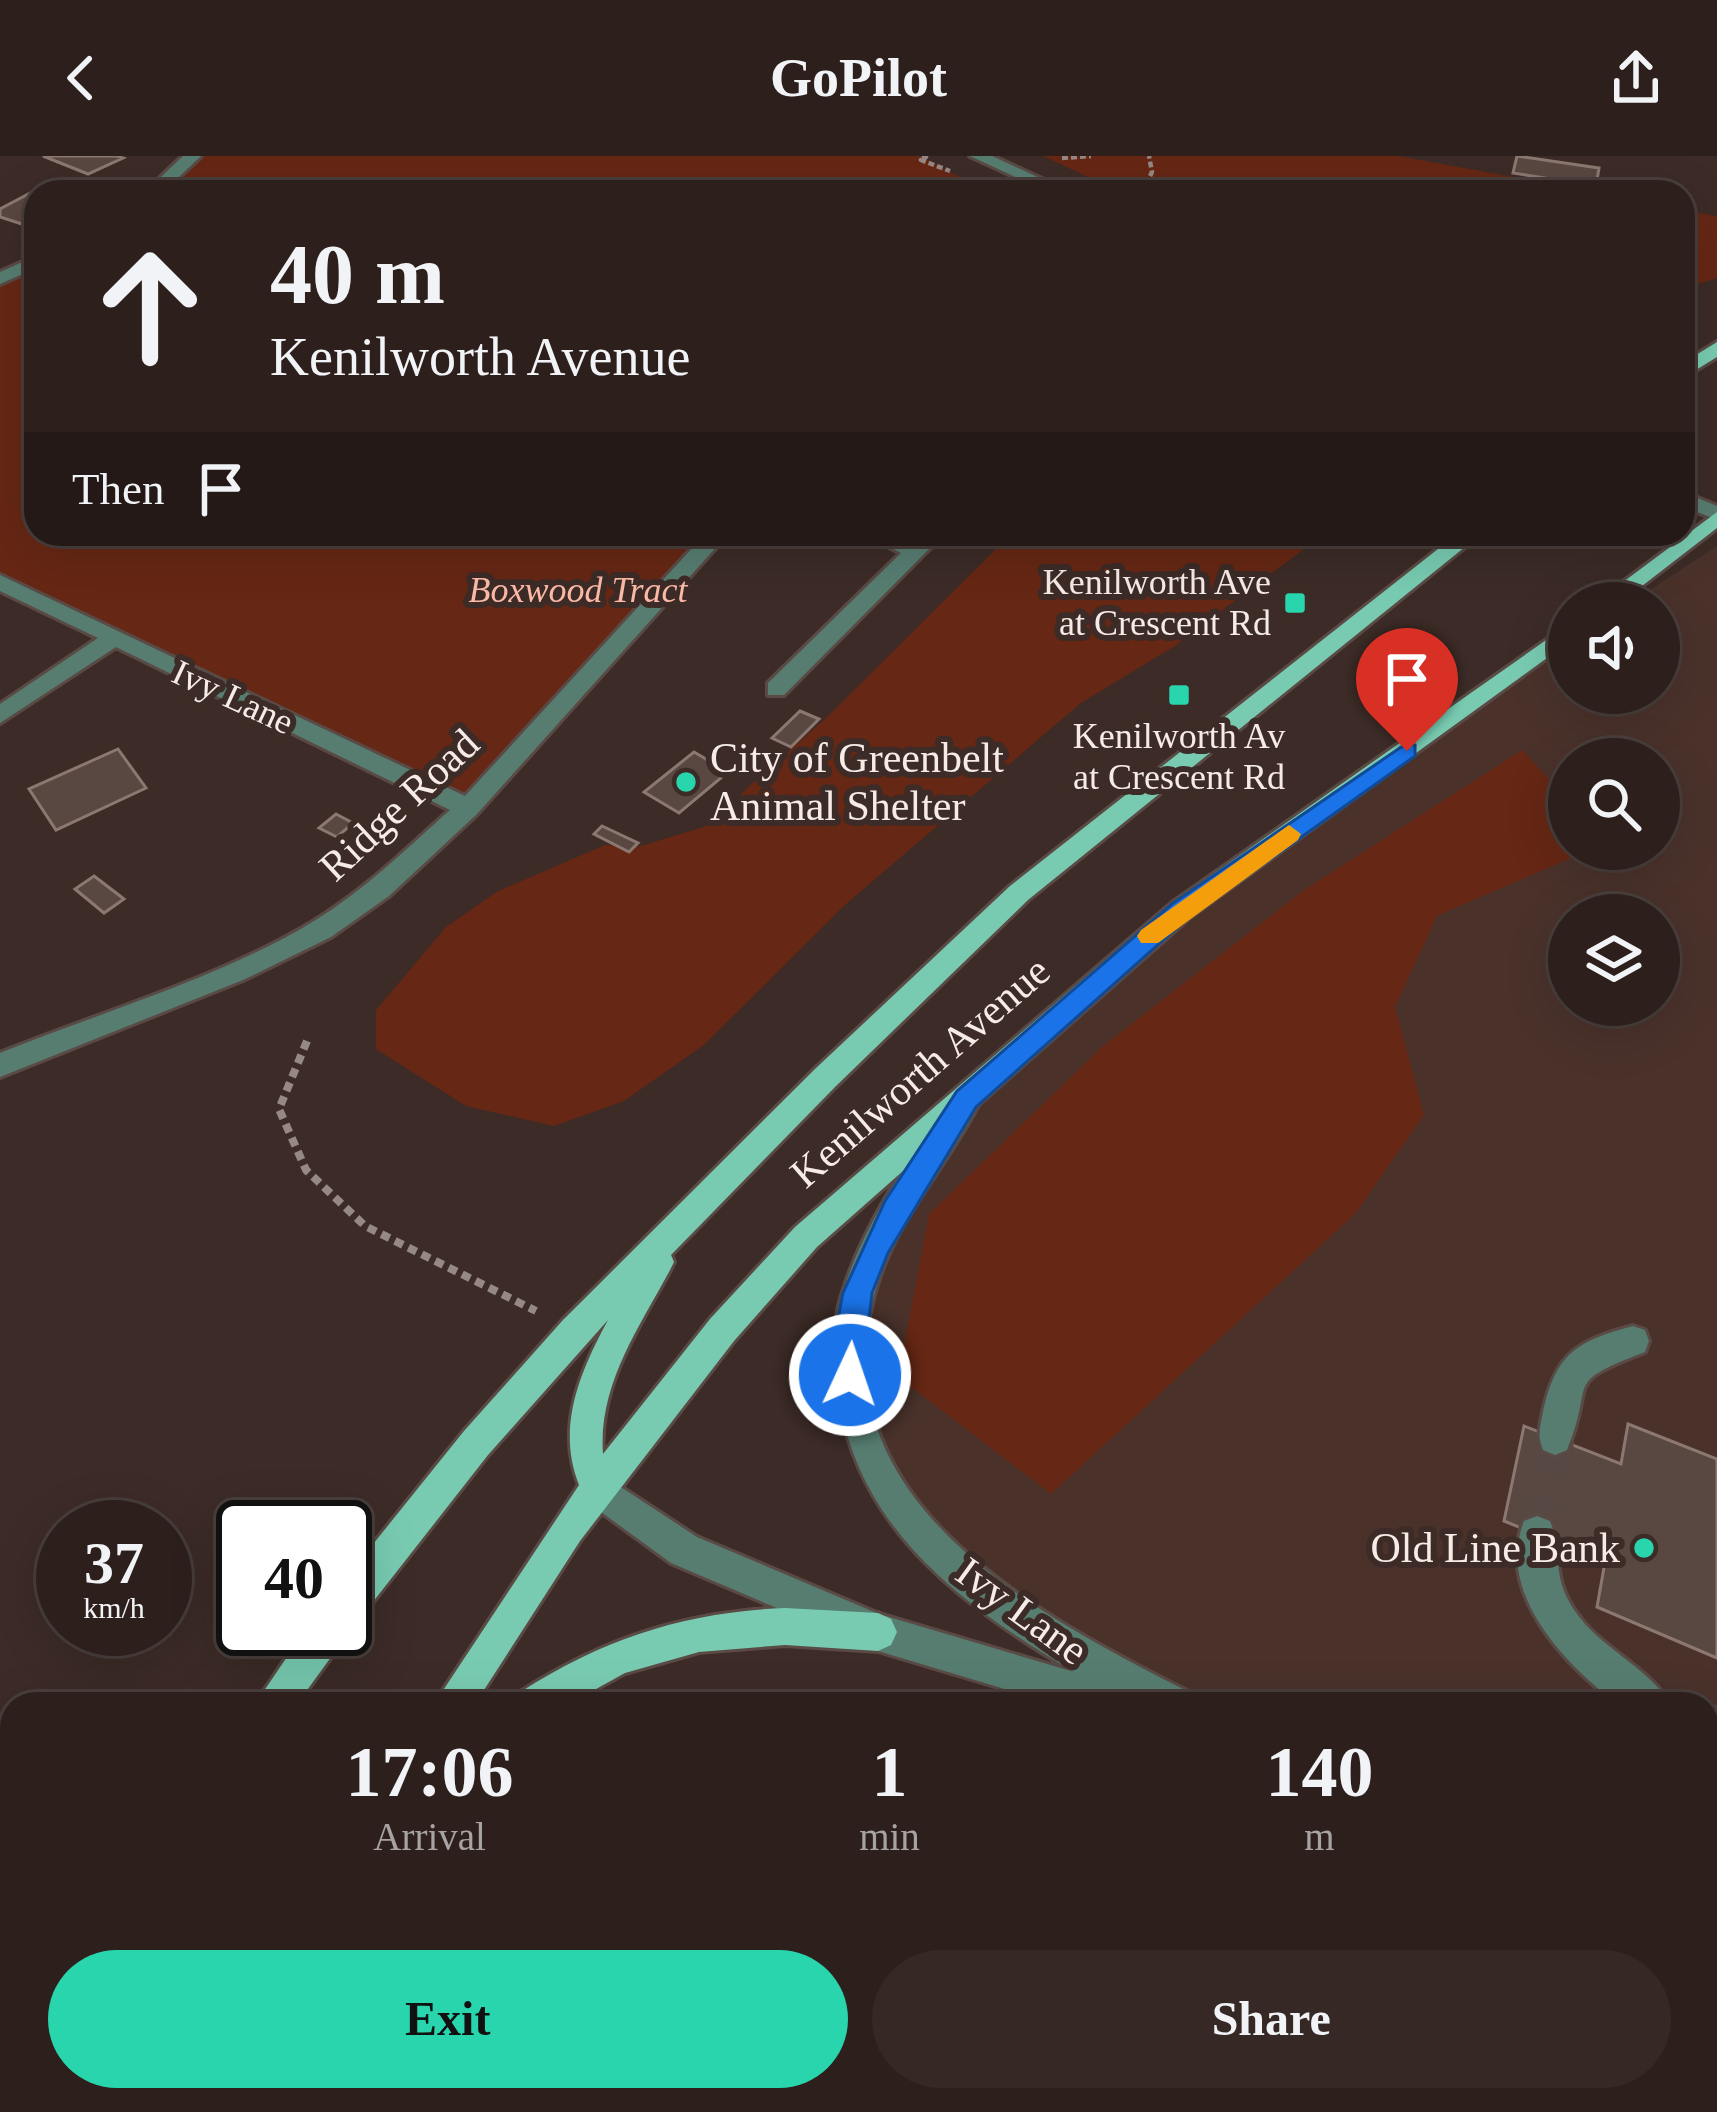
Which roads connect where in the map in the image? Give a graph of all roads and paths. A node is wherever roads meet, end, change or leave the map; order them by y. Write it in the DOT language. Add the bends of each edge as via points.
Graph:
graph roads {
  1 [pos="193,156"];
  2 [pos="978,156"];
  3 [pos="166,180"];
  4 [pos="1034,180"];
  5 [pos="706,546"];
  6 [pos="920,546"];
  7 [pos="1455,546"];
  8 [pos="1679,546"];
  9 [pos="0,582"];
  10 [pos="1633,582"];
  11 [pos="113,640"];
  12 [pos="1548,646"];
  13 [pos="776,689"];
  14 [pos="0,715"];
  15 [pos="468,808"];
  16 [pos="307,1041"];
  17 [pos="0,1065"];
  18 [pos="967,1099"];
  19 [pos="675,1230"];
  20 [pos="575,1331"];
  21 [pos="1633,1341"];
  22 [pos="1556,1438"];
  23 [pos="598,1489"];
  24 [pos="1537,1534"];
  25 [pos="372,1574"];
  26 [pos="878,1632"];
  27 [pos="309,1656"];
  28 [pos="283,1692"];
  29 [pos="461,1692"];
  30 [pos="553,1692"];
  31 [pos="1078,1692"];
  32 [pos="1149,1692"];
  33 [pos="1632,1692"];
  1 -- 3 [label="street"];
  2 -- 4 [label="street"];
  5 -- 15 [label="street, Ridge Road"];
  6 -- 13 [label="street"];
  7 -- 19 [label="main road, Kenilworth Avenue" via="1019,893"];
  8 -- 10 [label="main road"];
  9 -- 11 [label="street, Ivy Lane"];
  11 -- 14 [label="street"];
  11 -- 15 [label="street, Ivy Lane"];
  12 -- 18 [label="main road, Kenilworth Avenue" via="1181,910"];
  15 -- 17 [label="street, Ridge Road" via="380,890 321,930"];
  16 -- 20 [label="path" via="279,1109 306,1169 364,1226"];
  18 -- 23 [label="main road, Kenilworth Avenue" via="806,1237"];
  18 -- 32 [label="street, Ivy Lane" via="895,1210 858,1293 850,1375 865,1448 905,1516 985,1595 1078,1657"];
  19 -- 20 [label="main road, Kenilworth Avenue"];
  19 -- 23 [label="main road" via="595,1389 584,1467"];
  20 -- 25 [label="main road, Kenilworth Avenue"];
  21 -- 22 [label="street" via="1580,1359"];
  23 -- 26 [label="street, Ivy Lane" via="684,1550"];
  23 -- 29 [label="main road, Kenilworth Avenue"];
  24 -- 33 [label="street" via="1540,1578 1567,1634"];
  26 -- 30 [label="main road" via="793,1623 694,1631 638,1646"];
  26 -- 31 [label="street, Ivy Lane"];
  27 -- 28 [label="main road"];
}
